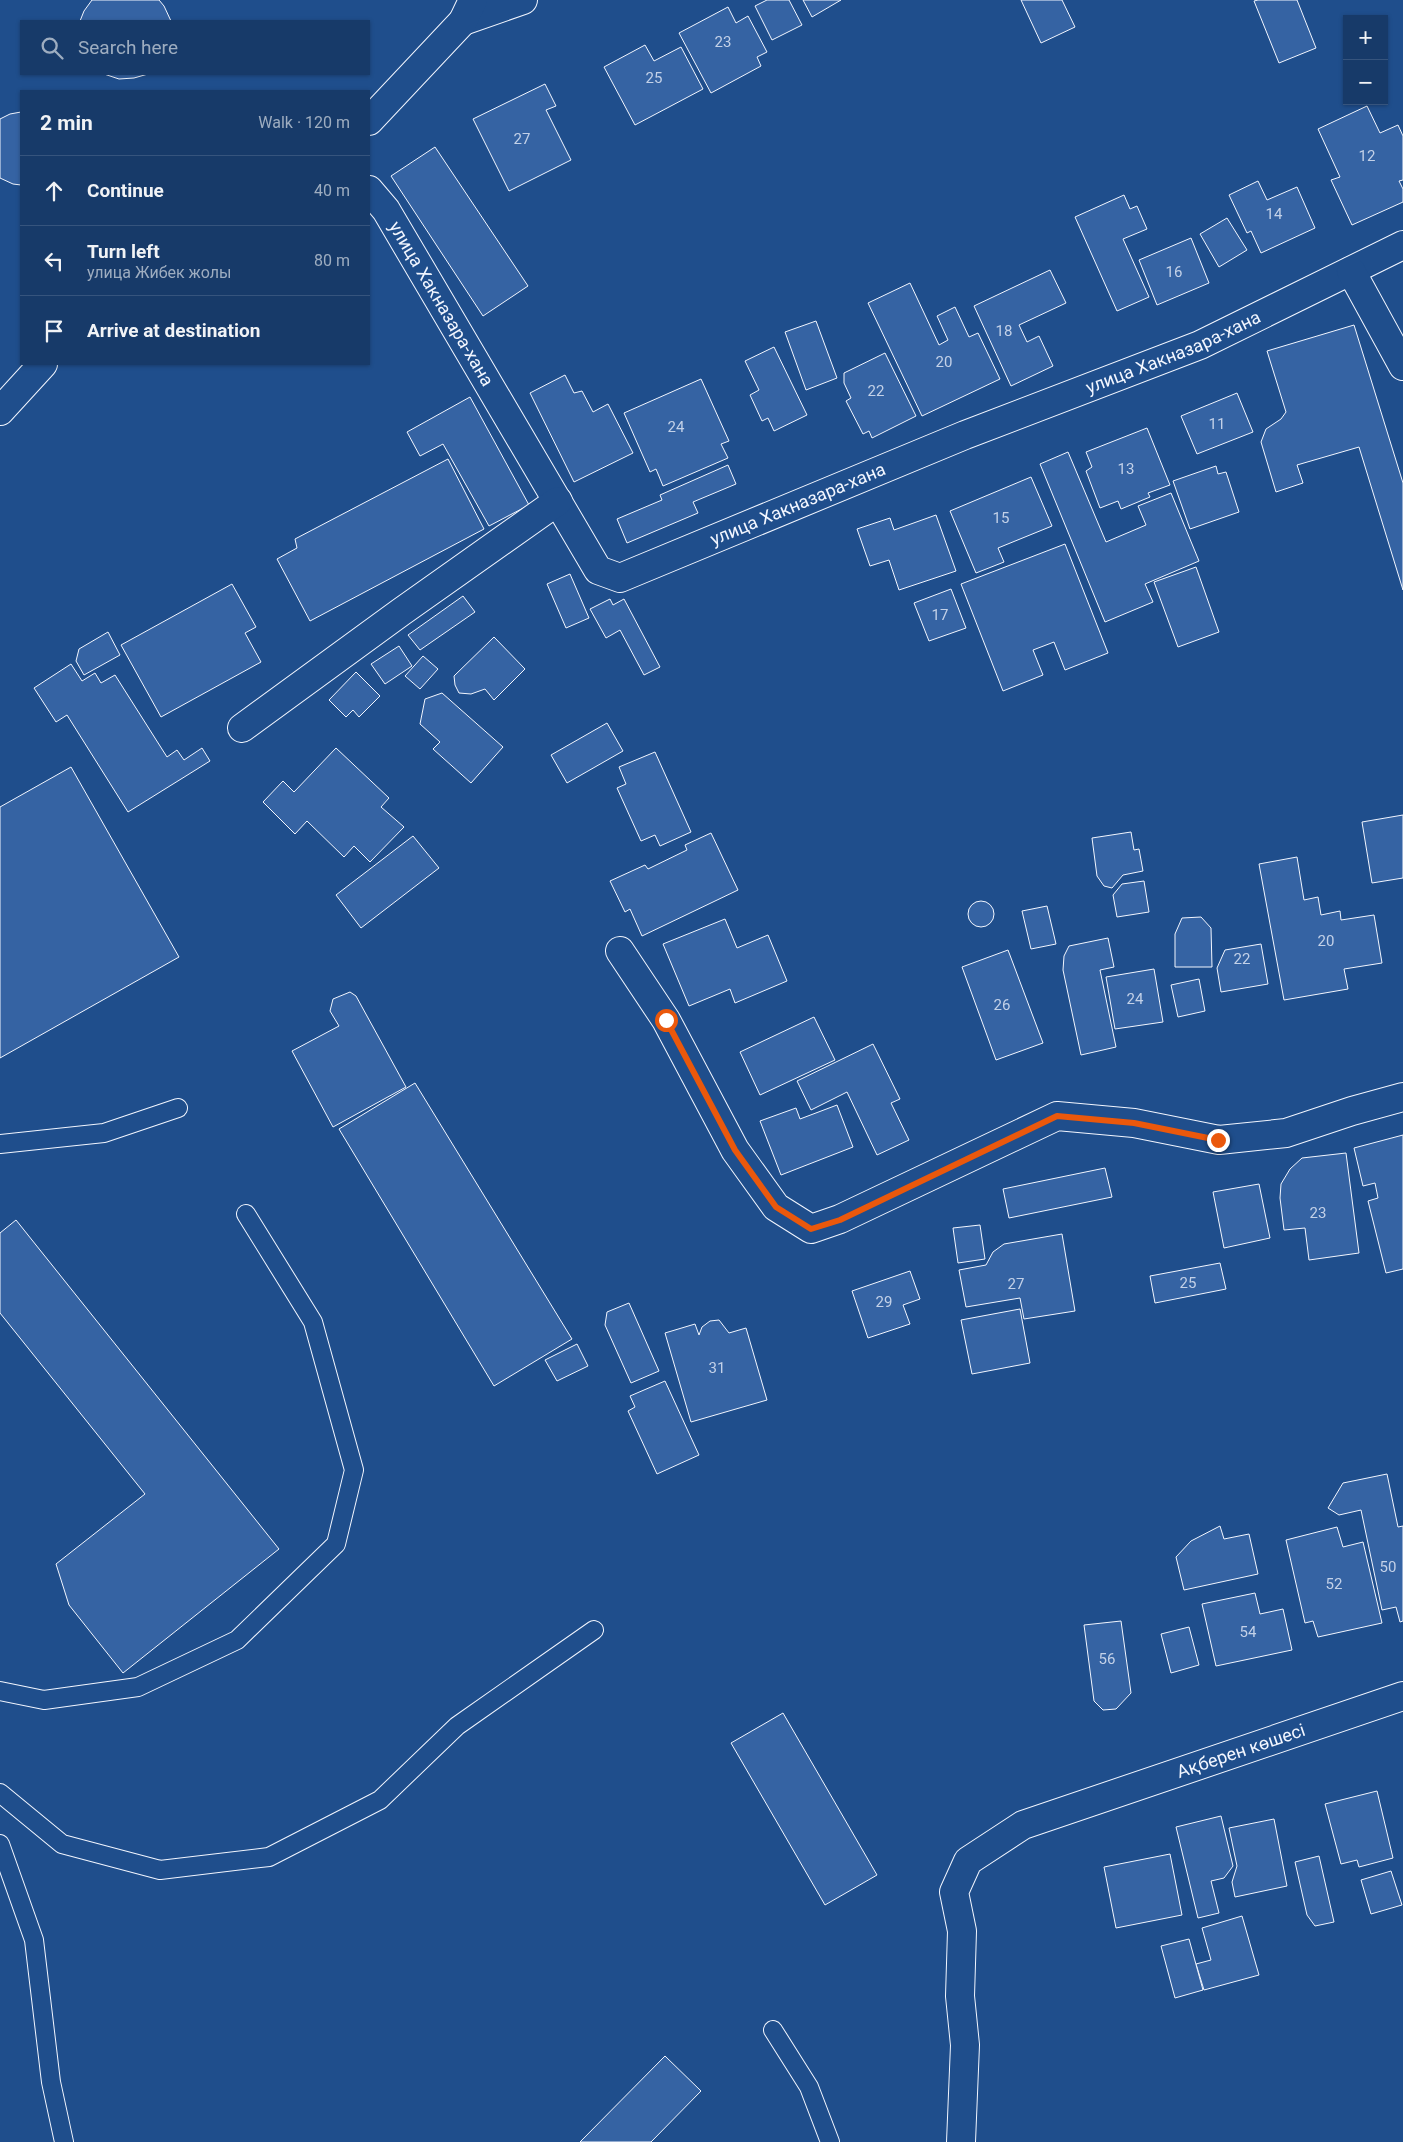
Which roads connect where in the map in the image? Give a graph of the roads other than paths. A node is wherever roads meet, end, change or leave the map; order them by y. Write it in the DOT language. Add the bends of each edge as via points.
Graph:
graph roads {
  1 [pos="523,0"];
  2 [pos="468,10"];
  3 [pos="370,120"];
  4 [pos="370,191"];
  5 [pos="1403,244"];
  6 [pos="1351,270"];
  7 [pos="42,365"];
  8 [pos="1403,366"];
  9 [pos="0,411"];
  10 [pos="558,501"];
  11 [pos="242,728"];
  12 [pos="620,951"];
  13 [pos="1403,1097"];
  14 [pos="178,1108"];
  15 [pos="0,1144"];
  16 [pos="246,1214"];
  17 [pos="594,1630"];
  18 [pos="0,1691"];
  19 [pos="1403,1696"];
  20 [pos="0,1793"];
  21 [pos="0,1844"];
  22 [pos="773,2030"];
  23 [pos="64,2142"];
  24 [pos="830,2142"];
  25 [pos="960,2142"];
  1 -- 2 [label="street"];
  2 -- 3 [label="street"];
  4 -- 10 [label="street, улица Хакназара-хана" via="386,210"];
  5 -- 6 [label="street, улица Хакназара-хана"];
  6 -- 8 [label="street"];
  6 -- 10 [label="street, улица Хакназара-хана" via="1200,345 965,435 620,578 598,570"];
  7 -- 9 [label="street"];
  10 -- 11 [label="street"];
  12 -- 13 [label="street" via="666,1020 735,1150 776,1207 811,1229 840,1220 1057,1116 1134,1123 1218,1140 1286,1133"];
  14 -- 15 [label="lane" via="104,1134"];
  16 -- 18 [label="lane" via="313,1322 354,1470 336,1544 237,1640 138,1687 44,1700"];
  17 -- 20 [label="lane" via="457,1726 380,1800 269,1856 160,1870 62,1844"];
  19 -- 25 [label="street, Ақберен көшесі" via="1023,1825 968,1861 954,1892 962,1931 960,1996 965,2045"];
  21 -- 23 [label="lane" via="34,1940 51,2082"];
  22 -- 24 [label="lane" via="809,2087"];
}
